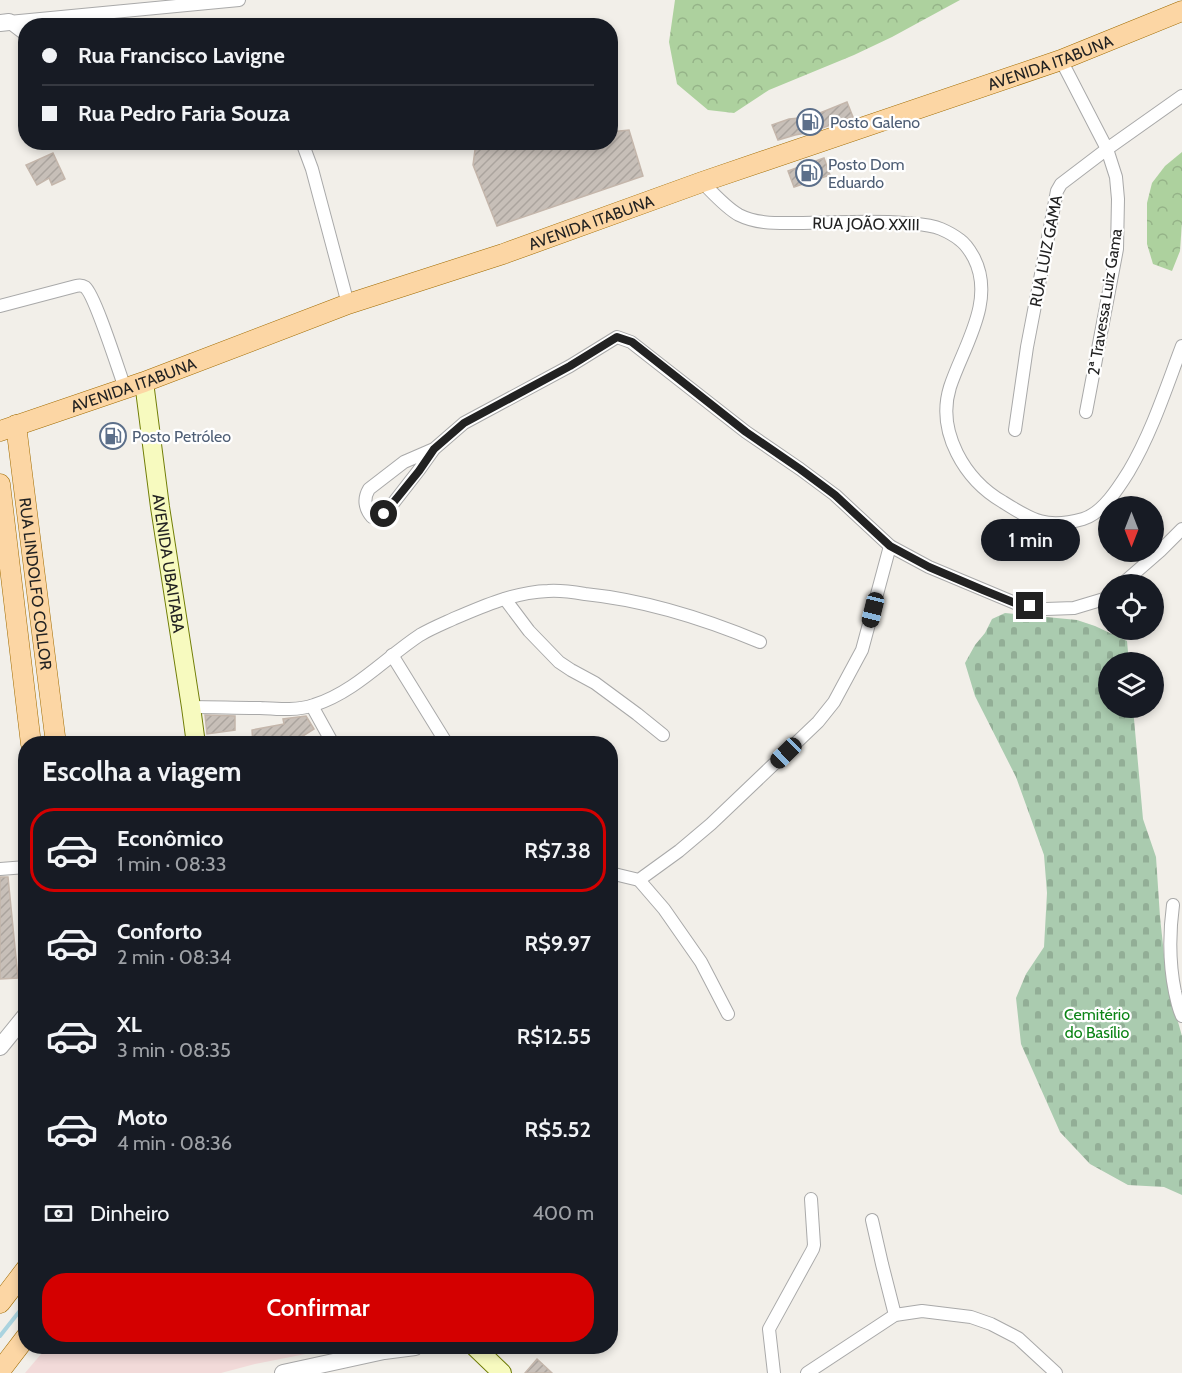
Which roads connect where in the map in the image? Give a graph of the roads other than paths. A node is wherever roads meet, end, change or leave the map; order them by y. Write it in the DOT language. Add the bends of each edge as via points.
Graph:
graph roads {
  1 [pos="239,0"];
  2 [pos="205,2"];
  3 [pos="1182,11"];
  4 [pos="52,18"];
  5 [pos="4,23"];
  6 [pos="18,31"];
  7 [pos="1061,60"];
  8 [pos="1182,96"];
  9 [pos="1107,148"];
  10 [pos="305,150"];
  11 [pos="702,182"];
  12 [pos="348,304"];
  13 [pos="0,306"];
  14 [pos="1182,346"];
  15 [pos="144,382"];
  16 [pos="125,388"];
  17 [pos="1086,412"];
  18 [pos="8,428"];
  19 [pos="1015,430"];
  20 [pos="434,449"];
  21 [pos="0,484"];
  22 [pos="1182,530"];
  23 [pos="890,546"];
  24 [pos="1134,574"];
  25 [pos="504,599"];
  26 [pos="1098,601"];
  27 [pos="760,642"];
  28 [pos="392,655"];
  29 [pos="312,706"];
  30 [pos="191,707"];
  31 [pos="663,735"];
  32 [pos="29,736"];
  33 [pos="55,736"];
  34 [pos="195,736"];
  35 [pos="329,736"];
  36 [pos="442,736"];
  37 [pos="18,867"];
  38 [pos="0,868"];
  39 [pos="618,875"];
  40 [pos="639,880"];
  41 [pos="1173,905"];
  42 [pos="728,1014"];
  43 [pos="1182,1016"];
  44 [pos="18,1025"];
  45 [pos="0,1047"];
  46 [pos="811,1199"];
  47 [pos="872,1220"];
  48 [pos="18,1279"];
  49 [pos="0,1303"];
  50 [pos="895,1315"];
  51 [pos="18,1347"];
  52 [pos="364,1354"];
  53 [pos="482,1354"];
  54 [pos="0,1371"];
  55 [pos="282,1373"];
  56 [pos="502,1373"];
  57 [pos="774,1373"];
  58 [pos="807,1373"];
  59 [pos="1056,1373"];
  1 -- 2 [label="street"];
  2 -- 4 [label="street"];
  3 -- 7 [label="main road, AVENIDA ITABUNA"];
  5 -- 6 [label="street"];
  7 -- 9 [label="street, 2ª Travessa Luiz Gama"];
  7 -- 11 [label="main road, AVENIDA ITABUNA"];
  8 -- 9 [label="street, RUA LUIZ GAMA"];
  9 -- 17 [label="street, 2ª Travessa Luiz Gama" via="1116,177 1117,249"];
  9 -- 19 [label="street, RUA LUIZ GAMA" via="1057,191"];
  10 -- 12 [label="street"];
  11 -- 12 [label="main road, AVENIDA ITABUNA" via="503,254"];
  11 -- 14 [label="street, RUA JOÃO XXIII" via="738,214 760,223 881,221 929,225 952,234 968,248 979,268 980,305 950,388 947,422 958,457 968,472 996,498 1028,518 1050,524 1066,523 1087,518 1108,501 1142,450"];
  12 -- 15 [label="main road, AVENIDA ITABUNA"];
  13 -- 16 [label="street" via="76,286 87,288"];
  15 -- 16 [label="main road, AVENIDA ITABUNA"];
  15 -- 30 [label="main road, AVENIDA UBAITABA"];
  16 -- 18 [label="main road, AVENIDA ITABUNA"];
  18 -- 33 [label="main road, RUA LINDOLFO COLLOR"];
  20 -- 20 [label="street" via="384,514 372,517 365,504 369,489 404,462"];
  20 -- 23 [label="street" via="464,423 617,337 632,342 746,432 800,469"];
  21 -- 32 [label="main road, RUA LINDOLFO COLLOR"];
  22 -- 24 [label="street"];
  23 -- 26 [label="street" via="1015,603 1046,609 1074,608"];
  23 -- 40 [label="street" via="862,650 834,702 711,824"];
  25 -- 27 [label="street" via="549,591 602,596 662,609"];
  25 -- 28 [label="street" via="421,634"];
  25 -- 31 [label="street" via="559,662 596,683"];
  28 -- 29 [label="street" via="344,691"];
  28 -- 36 [label="street"];
  29 -- 30 [label="street"];
  29 -- 35 [label="street"];
  30 -- 34 [label="main road, AVENIDA UBAITABA"];
  37 -- 38 [label="street"];
  39 -- 40 [label="street"];
  40 -- 42 [label="street" via="701,962"];
  41 -- 43 [label="street" via="1170,957"];
  44 -- 45 [label="street"];
  46 -- 57 [label="street" via="813,1249 769,1329"];
  47 -- 50 [label="street"];
  48 -- 49 [label="main road"];
  50 -- 58 [label="street"];
  50 -- 59 [label="street" via="922,1311 971,1317 991,1324 1018,1338"];
  51 -- 54 [label="main road"];
  52 -- 55 [label="street"];
  53 -- 56 [label="main road"];
}
